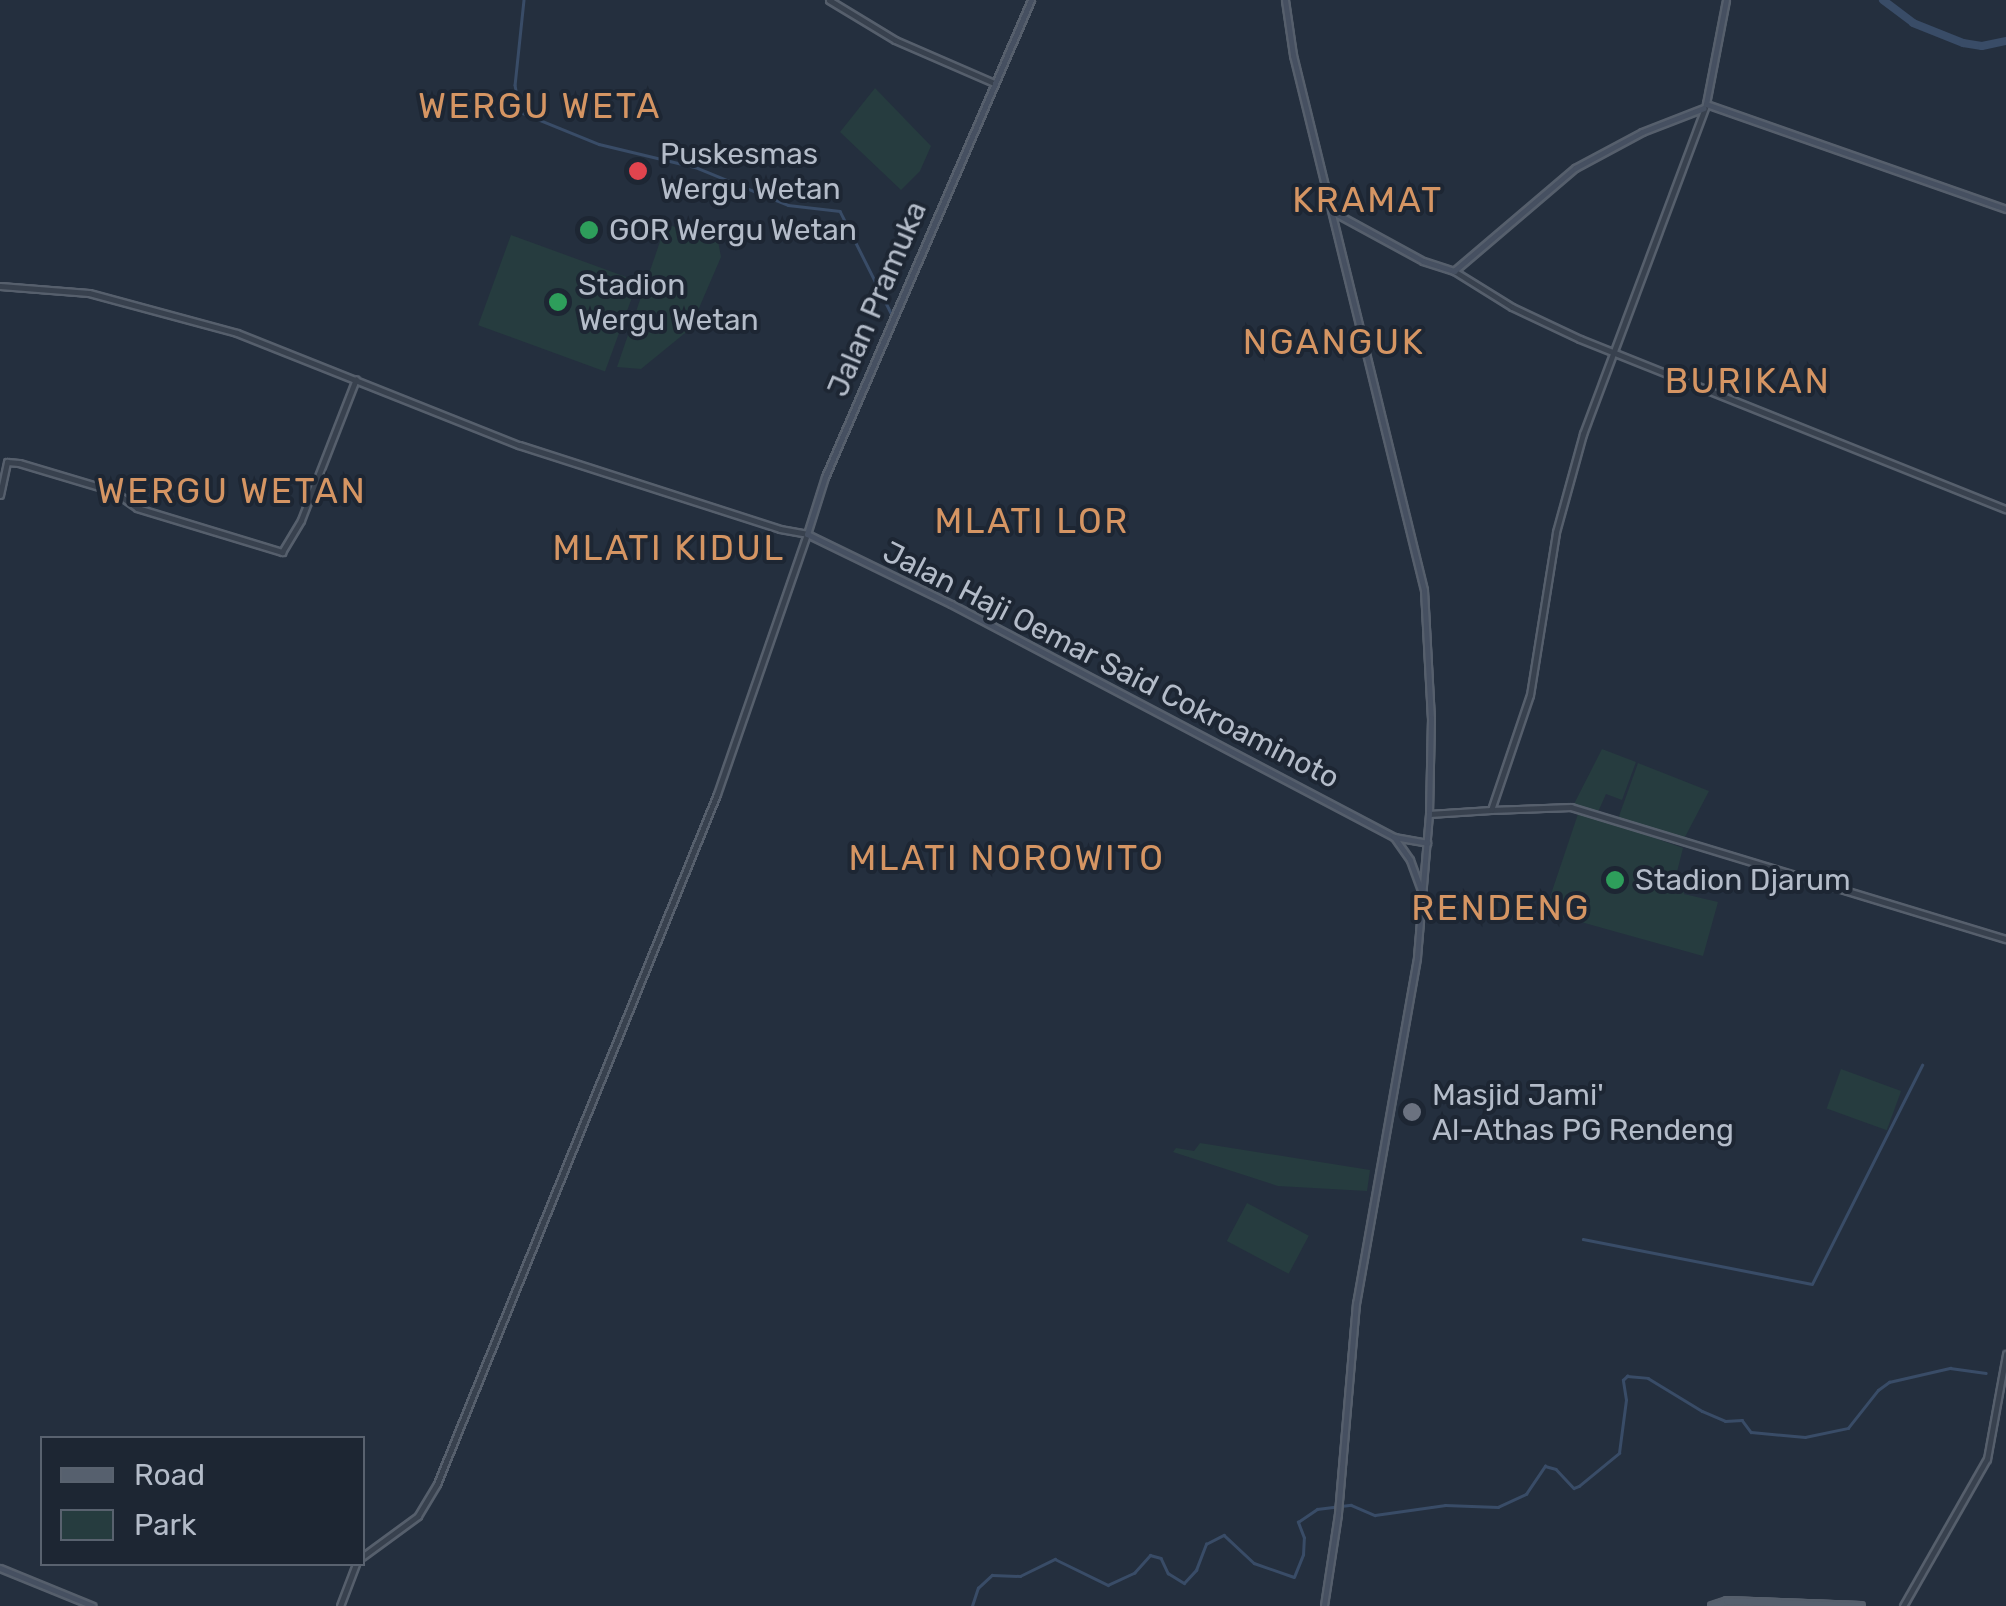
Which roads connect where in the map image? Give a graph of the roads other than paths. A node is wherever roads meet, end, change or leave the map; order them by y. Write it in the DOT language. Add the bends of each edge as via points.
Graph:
graph roads {
  1 [pos="829,0"];
  2 [pos="1031,0"];
  3 [pos="1284,0"];
  4 [pos="1726,0"];
  5 [pos="994,83"];
  6 [pos="1705,106"];
  7 [pos="2006,209"];
  8 [pos="1335,213"];
  9 [pos="1454,271"];
  10 [pos="0,286"];
  11 [pos="1611,352"];
  12 [pos="356,379"];
  13 [pos="0,495"];
  14 [pos="2006,510"];
  15 [pos="810,535"];
  16 [pos="1491,810"];
  17 [pos="1429,814"];
  18 [pos="1394,836"];
  19 [pos="1426,843"];
  20 [pos="1423,896"];
  21 [pos="2006,939"];
  22 [pos="2006,1354"];
  23 [pos="365,1555"];
  24 [pos="355,1566"];
  25 [pos="0,1568"];
  26 [pos="93,1606"];
  27 [pos="340,1606"];
  28 [pos="1324,1606"];
  29 [pos="1712,1606"];
  30 [pos="1861,1606"];
  31 [pos="1903,1606"];
  1 -- 5 [label="street" via="895,40"];
  2 -- 5 [label="main road, Jalan Pramuka"];
  3 -- 8 [label="main road"];
  4 -- 6 [label="main road"];
  5 -- 15 [label="main road, Jalan Pramuka" via="825,477"];
  6 -- 7 [label="main road"];
  6 -- 9 [label="main road" via="1575,168"];
  6 -- 11 [label="street"];
  8 -- 9 [label="main road"];
  8 -- 17 [label="main road" via="1424,590"];
  9 -- 11 [label="street" via="1537,320"];
  10 -- 12 [label="street" via="70,290 149,306"];
  11 -- 14 [label="street"];
  11 -- 16 [label="street" via="1556,532 1530,695"];
  12 -- 13 [label="street" via="282,552 19,463 7,462"];
  12 -- 15 [label="street" via="520,445"];
  15 -- 18 [label="main road, Jalan Haji Oemar Said Cokroaminoto"];
  15 -- 23 [label="street" via="718,794 447,1462 421,1512"];
  16 -- 17 [label="street"];
  16 -- 21 [label="street" via="1571,807"];
  17 -- 19 [label="main road"];
  18 -- 19 [label="main road, Jalan Haji Oemar Said Cokroaminoto"];
  18 -- 20 [label="main road"];
  19 -- 20 [label="main road"];
  20 -- 28 [label="main road" via="1358,1289"];
  22 -- 31 [label="street" via="1987,1459"];
  24 -- 27 [label="street"];
  25 -- 26 [label="main road"];
  29 -- 30 [label="main road"];
}
